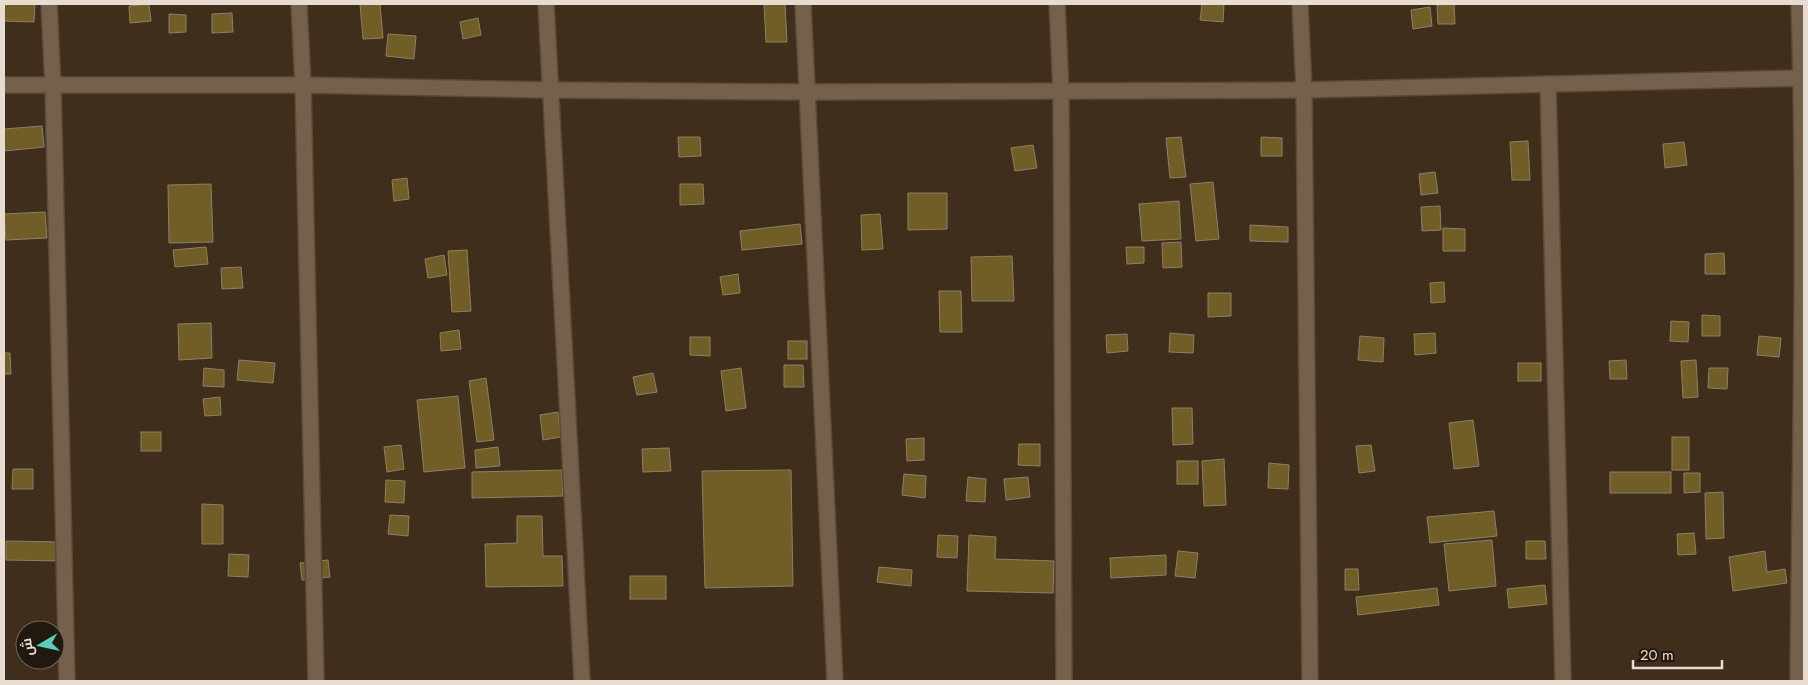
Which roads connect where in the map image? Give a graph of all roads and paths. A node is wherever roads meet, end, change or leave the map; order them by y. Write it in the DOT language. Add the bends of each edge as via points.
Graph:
graph roads {
  1 [pos="49,4"];
  2 [pos="299,4"];
  3 [pos="546,4"];
  4 [pos="803,4"];
  5 [pos="1057,4"];
  6 [pos="1300,4"];
  7 [pos="1799,4"];
  8 [pos="1803,78"];
  9 [pos="4,84"];
  10 [pos="1548,84"];
  11 [pos="53,85"];
  12 [pos="303,85"];
  13 [pos="550,90"];
  14 [pos="1061,90"];
  15 [pos="1304,90"];
  16 [pos="807,92"];
  17 [pos="67,681"];
  18 [pos="316,681"];
  19 [pos="582,681"];
  20 [pos="835,681"];
  21 [pos="1064,681"];
  22 [pos="1310,681"];
  23 [pos="1563,681"];
  24 [pos="1798,681"];
  1 -- 11 [label="street"];
  2 -- 12 [label="street"];
  3 -- 13 [label="street"];
  4 -- 16 [label="street"];
  5 -- 14 [label="street"];
  6 -- 15 [label="street"];
  7 -- 8 [label="street"];
  8 -- 10 [label="street"];
  8 -- 24 [label="street"];
  9 -- 11 [label="street"];
  10 -- 15 [label="street"];
  10 -- 23 [label="street"];
  11 -- 12 [label="street"];
  11 -- 17 [label="street"];
  12 -- 13 [label="street"];
  12 -- 18 [label="street"];
  13 -- 16 [label="street"];
  13 -- 19 [label="street"];
  14 -- 15 [label="street"];
  14 -- 16 [label="street"];
  14 -- 21 [label="street"];
  15 -- 22 [label="street"];
  16 -- 20 [label="street"];
}
